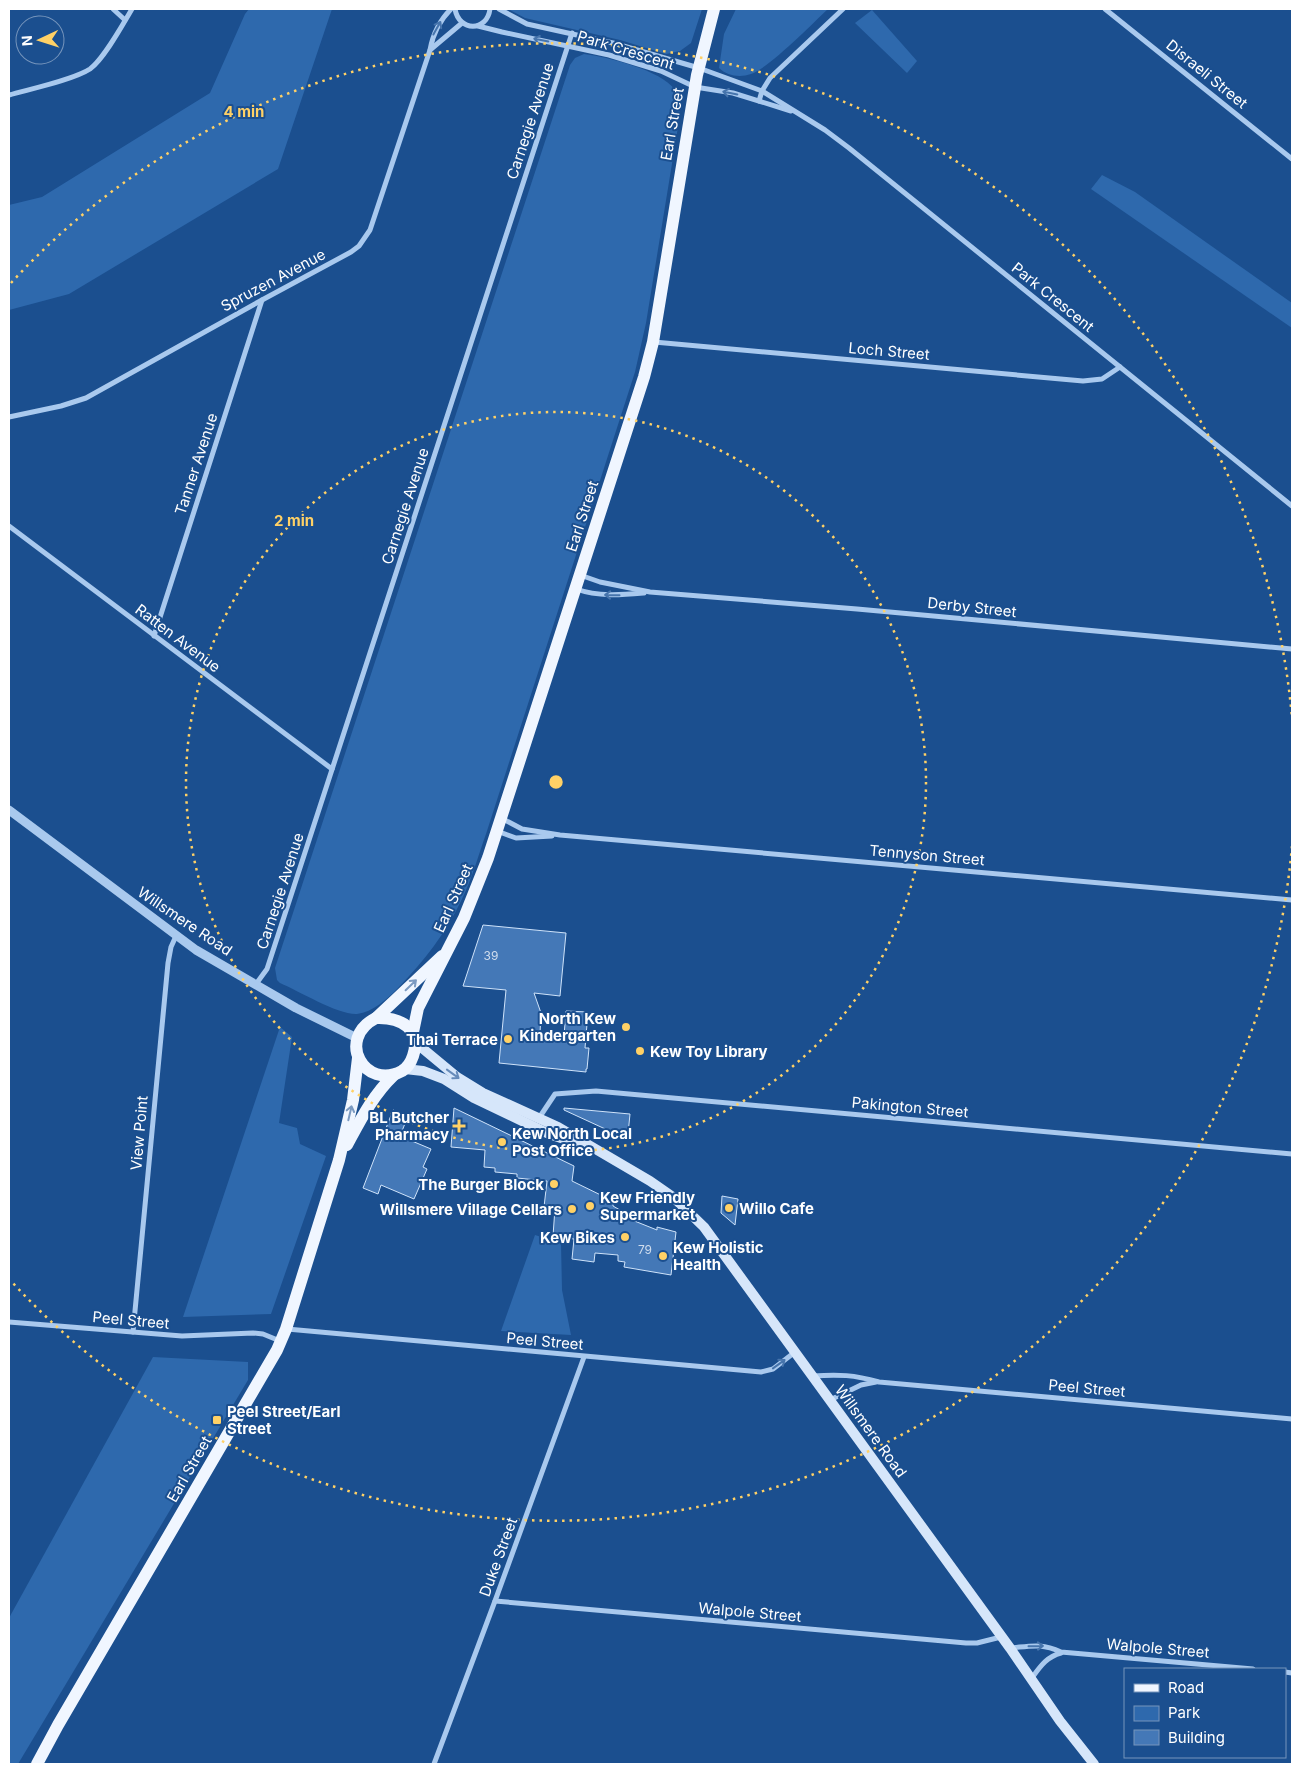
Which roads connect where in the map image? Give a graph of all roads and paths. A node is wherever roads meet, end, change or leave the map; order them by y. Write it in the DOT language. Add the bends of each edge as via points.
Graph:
graph roads {
  1 [pos="113,9"];
  2 [pos="132,9"];
  3 [pos="453,9"];
  4 [pos="490,9"];
  5 [pos="499,9"];
  6 [pos="714,9"];
  7 [pos="843,9"];
  8 [pos="1105,9"];
  9 [pos="125,20"];
  10 [pos="462,23"];
  11 [pos="478,26"];
  12 [pos="572,33"];
  13 [pos="568,45"];
  14 [pos="430,50"];
  15 [pos="697,77"];
  16 [pos="762,92"];
  17 [pos="9,95"];
  18 [pos="760,101"];
  19 [pos="794,112"];
  20 [pos="1292,159"];
  21 [pos="262,300"];
  22 [pos="652,342"];
  23 [pos="1120,367"];
  24 [pos="9,417"];
  25 [pos="1292,506"];
  26 [pos="9,526"];
  27 [pos="580,575"];
  28 [pos="575,589"];
  29 [pos="650,592"];
  30 [pos="154,636"];
  31 [pos="1292,649"];
  32 [pos="332,769"];
  33 [pos="9,810"];
  34 [pos="501,818"];
  35 [pos="496,831"];
  36 [pos="560,835"];
  37 [pos="1292,900"];
  38 [pos="176,936"];
  39 [pos="446,952"];
  40 [pos="256,984"];
  41 [pos="376,1018"];
  42 [pos="357,1038"];
  43 [pos="414,1038"];
  44 [pos="358,1058"];
  45 [pos="400,1072"];
  46 [pos="540,1118"];
  47 [pos="593,1149"];
  48 [pos="1292,1154"];
  49 [pos="339,1160"];
  50 [pos="9,1322"];
  51 [pos="286,1329"];
  52 [pos="133,1332"];
  53 [pos="281,1341"];
  54 [pos="796,1351"];
  55 [pos="584,1357"];
  56 [pos="812,1376"];
  57 [pos="879,1382"];
  58 [pos="830,1400"];
  59 [pos="1292,1419"];
  60 [pos="495,1602"];
  61 [pos="1002,1636"];
  62 [pos="1010,1648"];
  63 [pos="1062,1652"];
  64 [pos="1241,1668"];
  65 [pos="1031,1679"];
  66 [pos="58,1725"];
  67 [pos="31,1764"];
  68 [pos="37,1764"];
  69 [pos="434,1764"];
  70 [pos="1094,1764"];
  1 -- 9 [label="street"];
  2 -- 9 [label="street"];
  3 -- 10 [label="street"];
  14 -- 3 [label="street, Spruzen Avenue, one-way" via="436,27"];
  4 -- 11 [label="street" via="486,20"];
  5 -- 12 [label="street, Park Crescent" via="528,24"];
  6 -- 15 [label="main road, Earl Street"];
  7 -- 16 [label="street" via="770,78"];
  8 -- 20 [label="street, Disraeli Street"];
  9 -- 17 [label="street" via="91,68"];
  10 -- 11 [label="street, Park Crescent"];
  10 -- 14 [label="street"];
  13 -- 11 [label="street, Park Crescent, one-way"];
  12 -- 13 [label="street, Carnegie Avenue"];
  12 -- 15 [label="street, Park Crescent"];
  13 -- 15 [label="street, Park Crescent" via="661,71"];
  13 -- 32 [label="street, Carnegie Avenue"];
  14 -- 21 [label="street, Spruzen Avenue" via="365,238 351,252"];
  15 -- 16 [label="street, Park Crescent"];
  18 -- 15 [label="street, Park Crescent, one-way"];
  15 -- 22 [label="main road, Earl Street"];
  16 -- 18 [label="street"];
  16 -- 19 [label="street, Park Crescent"];
  18 -- 19 [label="street, Park Crescent"];
  19 -- 23 [label="street, Park Crescent" via="826,130"];
  21 -- 24 [label="street, Spruzen Avenue" via="86,398"];
  21 -- 30 [label="street, Tanner Avenue"];
  22 -- 23 [label="street, Loch Street" via="1083,381 1102,379"];
  22 -- 27 [label="main road, Earl Street" via="644,378"];
  23 -- 25 [label="street, Park Crescent"];
  26 -- 30 [label="street, Ratten Avenue"];
  27 -- 28 [label="main road, Earl Street"];
  27 -- 29 [label="street, Derby Street"];
  29 -- 28 [label="street, Derby Street, one-way" via="600,595"];
  28 -- 34 [label="main road, Earl Street"];
  29 -- 31 [label="street, Derby Street"];
  30 -- 32 [label="street, Ratten Avenue"];
  32 -- 40 [label="street, Carnegie Avenue" via="267,969"];
  33 -- 38 [label="street, Willsmere Road"];
  34 -- 35 [label="main road, Earl Street"];
  34 -- 36 [label="street, Tennyson Street" via="522,829"];
  35 -- 36 [label="street, Tennyson Street" via="516,838"];
  35 -- 39 [label="main road, Earl Street" via="477,887"];
  36 -- 37 [label="street, Tennyson Street"];
  38 -- 40 [label="street, Willsmere Road"];
  38 -- 52 [label="street, View Point" via="167,972"];
  41 -- 39 [label="main road, Earl Street, one-way"];
  39 -- 43 [label="main road, Earl Street" via="418,1008"];
  40 -- 42 [label="street, Willsmere Road"];
  41 -- 42 [label="main road" via="367,1023"];
  41 -- 43 [label="main road" via="395,1020 407,1026"];
  42 -- 44 [label="main road"];
  43 -- 45 [label="main road" via="412,1060"];
  43 -- 46 [label="main road, Willsmere Road, one-way" via="457,1077"];
  44 -- 45 [label="main road" via="373,1073 384,1076"];
  49 -- 44 [label="main road, Earl Street, one-way" via="353,1100"];
  45 -- 47 [label="main road, Willsmere Road" via="423,1071 444,1079 474,1098 535,1128"];
  45 -- 49 [label="main road, Earl Street" via="382,1087 366,1108"];
  46 -- 47 [label="main road, Willsmere Road"];
  46 -- 48 [label="street, Pakington Street" via="555,1094 596,1091"];
  47 -- 54 [label="main road, Willsmere Road" via="673,1197 704,1227"];
  49 -- 51 [label="main road, Earl Street"];
  50 -- 52 [label="street, Peel Street"];
  51 -- 53 [label="main road, Earl Street"];
  51 -- 55 [label="street, Peel Street"];
  52 -- 53 [label="street, Peel Street" via="182,1336 253,1333"];
  53 -- 66 [label="main road, Earl Street"];
  55 -- 54 [label="street, Peel Street, one-way" via="761,1372 773,1369"];
  54 -- 56 [label="main road, Willsmere Road"];
  55 -- 60 [label="street, Duke Street"];
  56 -- 57 [label="street, Peel Street" via="848,1375"];
  56 -- 58 [label="main road, Willsmere Road"];
  57 -- 58 [label="street, Peel Street"];
  57 -- 59 [label="street, Peel Street"];
  58 -- 61 [label="main road, Willsmere Road"];
  60 -- 61 [label="street, Walpole Street" via="966,1643"];
  60 -- 69 [label="street, Duke Street"];
  61 -- 62 [label="main road, Willsmere Road"];
  62 -- 63 [label="street, Walpole Street, one-way" via="1036,1645"];
  62 -- 65 [label="main road, Willsmere Road"];
  63 -- 64 [label="street, Walpole Street"];
  63 -- 65 [label="street" via="1044,1661"];
  65 -- 70 [label="main road, Willsmere Road"];
  66 -- 67 [label="main road, Earl Street"];
  66 -- 68 [label="main road, Earl Street"];
}
